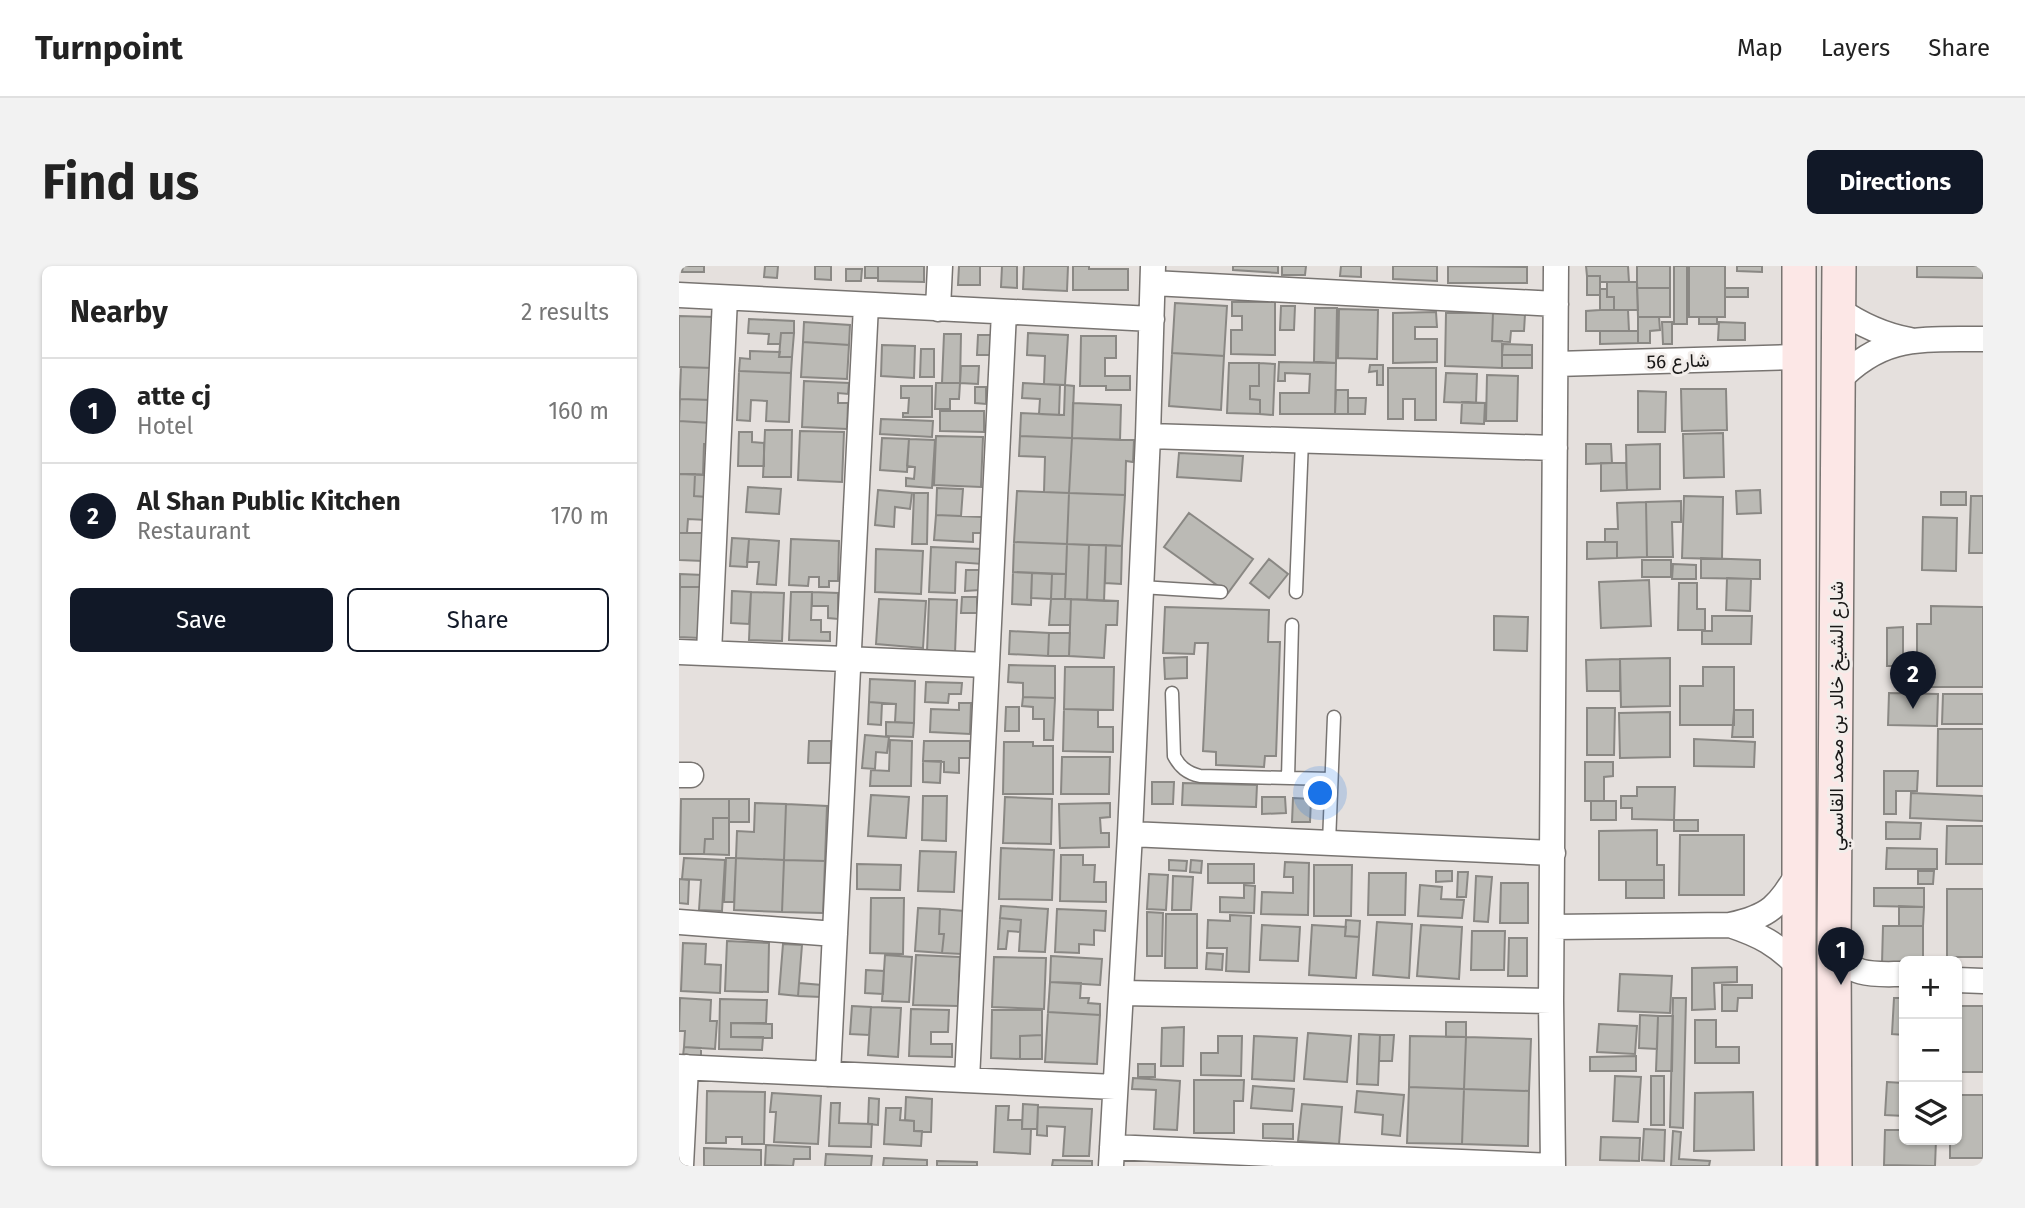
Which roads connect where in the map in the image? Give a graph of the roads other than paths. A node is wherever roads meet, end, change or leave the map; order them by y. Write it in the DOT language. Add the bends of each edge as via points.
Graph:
graph roads {
  1 [pos="940,266"];
  2 [pos="1556,266"];
  3 [pos="1799,266"];
  4 [pos="1839,266"];
  5 [pos="1153,275"];
  6 [pos="679,295"];
  7 [pos="725,298"];
  8 [pos="1556,304"];
  9 [pos="866,305"];
  10 [pos="938,309"];
  11 [pos="1839,309"];
  12 [pos="1004,312"];
  13 [pos="1152,319"];
  14 [pos="1983,339"];
  15 [pos="1910,340"];
  16 [pos="1800,357"];
  17 [pos="1556,364"];
  18 [pos="1838,381"];
  19 [pos="1148,436"];
  20 [pos="1302,440"];
  21 [pos="1555,448"];
  22 [pos="1141,587"];
  23 [pos="1221,592"];
  24 [pos="1296,592"];
  25 [pos="1292,625"];
  26 [pos="679,652"];
  27 [pos="709,653"];
  28 [pos="848,659"];
  29 [pos="987,665"];
  30 [pos="1172,693"];
  31 [pos="1333,717"];
  32 [pos="1288,778"];
  33 [pos="1331,779"];
  34 [pos="1130,834"];
  35 [pos="1329,843"];
  36 [pos="1553,853"];
  37 [pos="1799,872"];
  38 [pos="679,922"];
  39 [pos="1730,925"];
  40 [pos="1552,927"];
  41 [pos="835,934"];
  42 [pos="1834,951"];
  43 [pos="1799,967"];
  44 [pos="1899,974"];
  45 [pos="1962,980"];
  46 [pos="1983,981"];
  47 [pos="1899,986"];
  48 [pos="1122,993"];
  49 [pos="1551,1001"];
  50 [pos="1834,1005"];
  51 [pos="683,1067"];
  52 [pos="828,1074"];
  53 [pos="967,1080"];
  54 [pos="1115,1087"];
  55 [pos="1111,1156"];
  56 [pos="681,1166"];
  57 [pos="1553,1166"];
  58 [pos="1799,1166"];
  59 [pos="1835,1166"];
  1 -- 10 [label="street"];
  2 -- 8 [label="street"];
  3 -- 16 [label="main road, شارع الشيخ خالد بن محمد القاسمي"];
  4 -- 11 [label="main road, شارع الشيخ خالد بن محمد القاسمي"];
  5 -- 8 [label="street"];
  5 -- 13 [label="street"];
  6 -- 7 [label="street"];
  7 -- 9 [label="street"];
  7 -- 27 [label="street"];
  8 -- 17 [label="street"];
  9 -- 10 [label="street"];
  9 -- 28 [label="street"];
  10 -- 12 [label="street"];
  11 -- 15 [label="street" via="1872,329"];
  11 -- 18 [label="main road, شارع الشيخ خالد بن محمد القاسمي"];
  12 -- 13 [label="street"];
  12 -- 29 [label="street"];
  13 -- 19 [label="street"];
  14 -- 15 [label="street"];
  15 -- 18 [label="street" via="1863,358"];
  16 -- 17 [label="street, شارع 56"];
  16 -- 37 [label="main road, شارع الشيخ خالد بن محمد القاسمي"];
  17 -- 21 [label="street"];
  18 -- 42 [label="main road, شارع الشيخ خالد بن محمد القاسمي"];
  19 -- 20 [label="street"];
  19 -- 22 [label="street"];
  20 -- 21 [label="street"];
  20 -- 24 [label="lane"];
  21 -- 36 [label="street"];
  22 -- 23 [label="lane"];
  22 -- 34 [label="street"];
  25 -- 32 [label="lane"];
  26 -- 27 [label="street"];
  27 -- 28 [label="street"];
  28 -- 29 [label="street"];
  28 -- 41 [label="street"];
  29 -- 53 [label="street"];
  30 -- 32 [label="lane" via="1174,756 1184,769 1200,776"];
  31 -- 33 [label="lane"];
  32 -- 33 [label="lane"];
  33 -- 35 [label="lane"];
  34 -- 35 [label="street"];
  34 -- 48 [label="street"];
  35 -- 36 [label="street"];
  36 -- 40 [label="street"];
  37 -- 39 [label="street" via="1770,911"];
  37 -- 43 [label="main road, شارع الشيخ خالد بن محمد القاسمي"];
  38 -- 41 [label="street"];
  39 -- 40 [label="street"];
  39 -- 43 [label="street" via="1771,942"];
  40 -- 49 [label="street"];
  41 -- 52 [label="street"];
  42 -- 44 [label="street" via="1857,972"];
  42 -- 50 [label="main road, شارع الشيخ خالد بن محمد القاسمي"];
  43 -- 58 [label="main road, شارع الشيخ خالد بن محمد القاسمي"];
  45 -- 46 [label="street"];
  47 -- 50 [label="street" via="1861,986"];
  48 -- 49 [label="street"];
  48 -- 54 [label="street"];
  49 -- 57 [label="street"];
  50 -- 59 [label="main road, شارع الشيخ خالد بن محمد القاسمي"];
  51 -- 52 [label="street"];
  51 -- 56 [label="street"];
  52 -- 53 [label="street"];
  53 -- 54 [label="street"];
  54 -- 55 [label="street"];
  55 -- 57 [label="street"];
}
